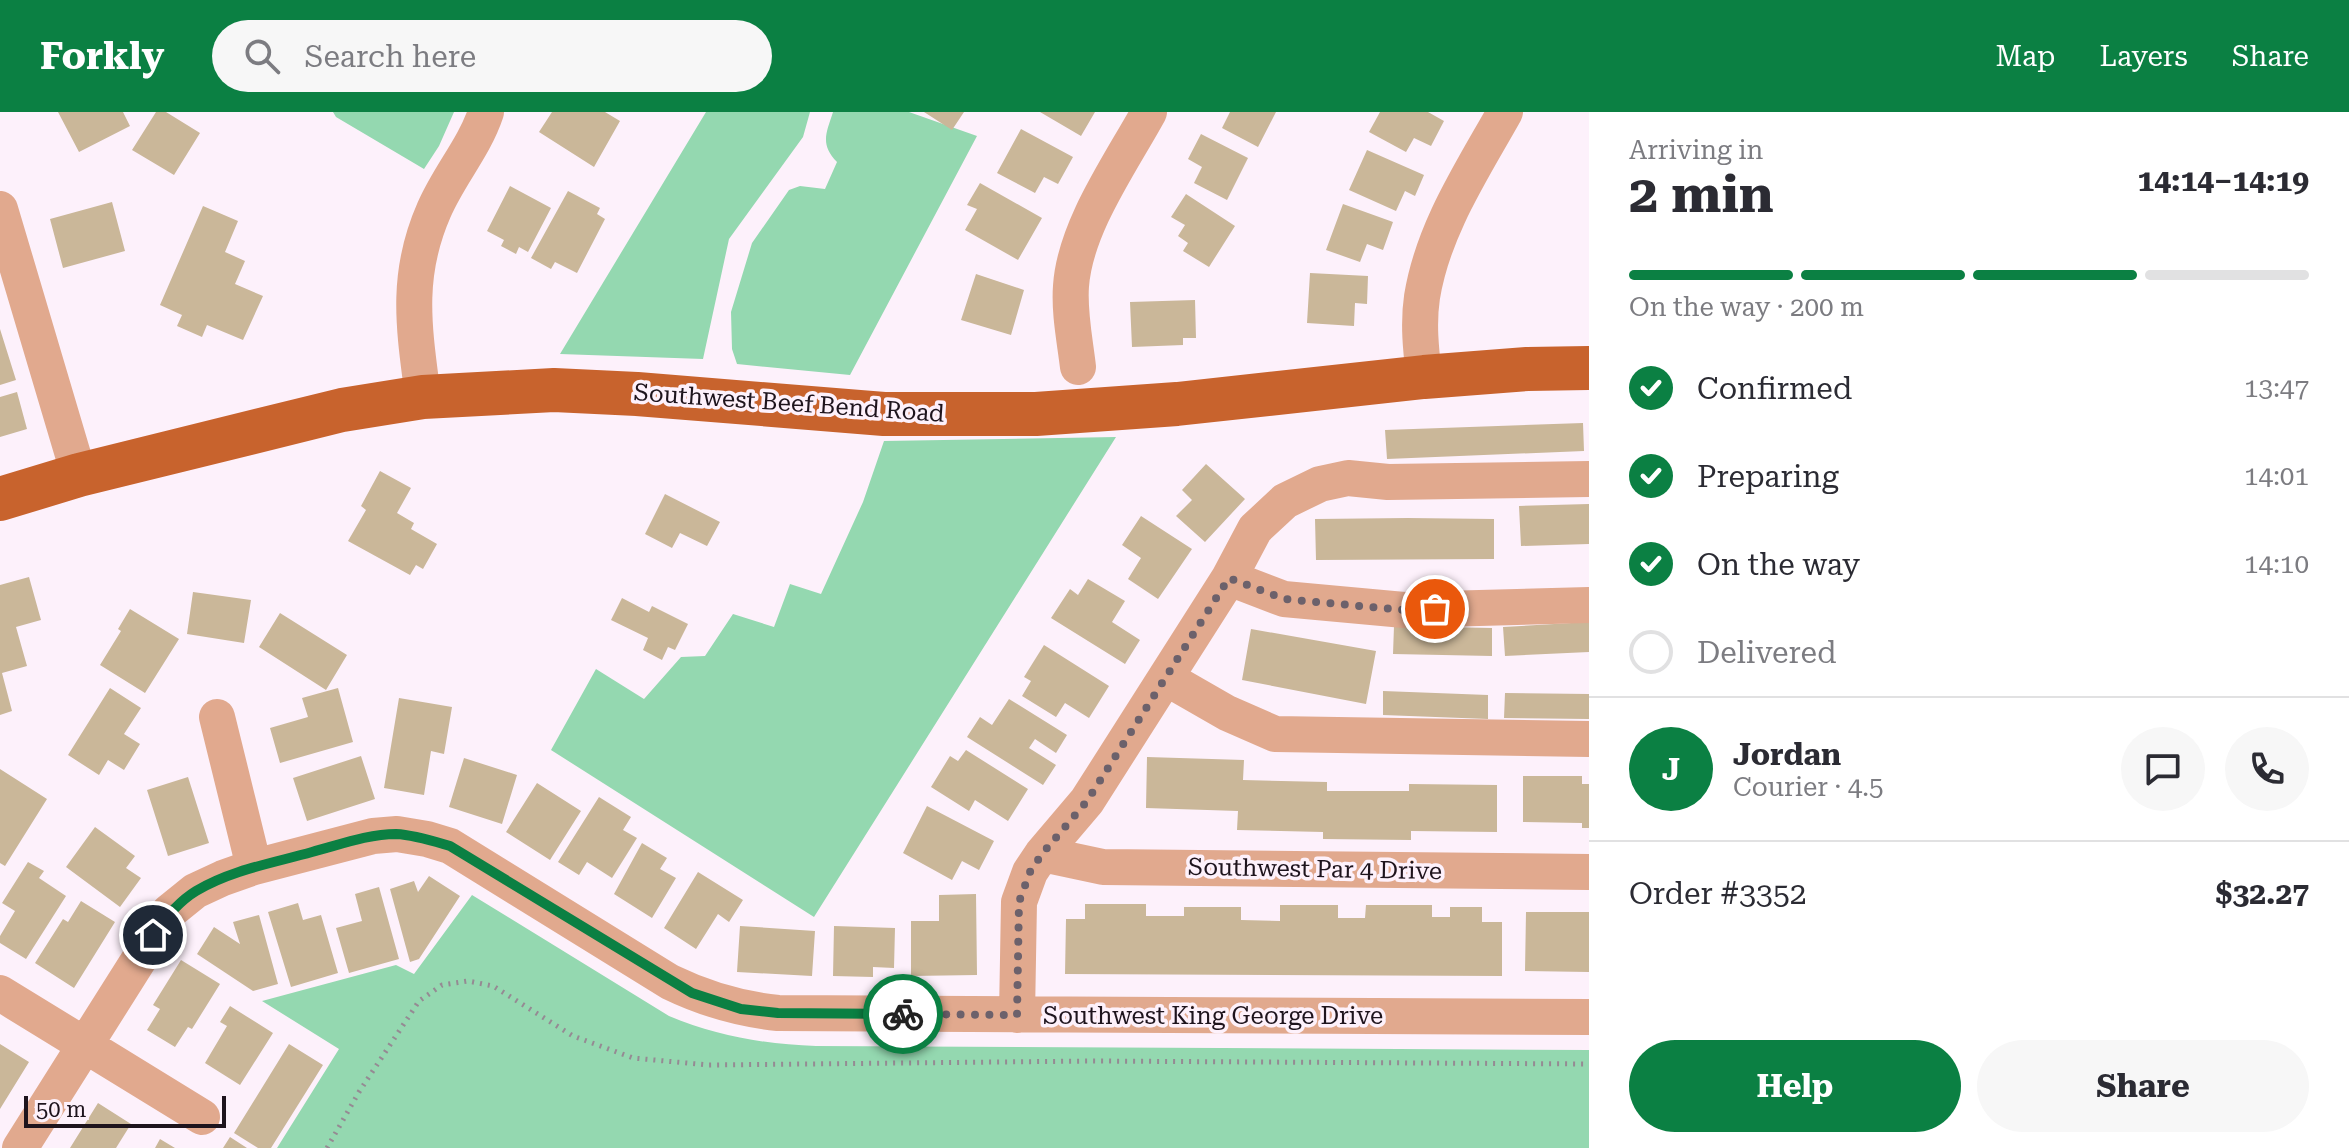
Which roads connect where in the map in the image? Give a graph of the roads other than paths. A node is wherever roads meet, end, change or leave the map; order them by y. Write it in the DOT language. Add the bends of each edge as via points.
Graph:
graph roads {
  1 [pos="486,112"];
  2 [pos="1149,112"];
  3 [pos="1505,112"];
  4 [pos="0,209"];
  5 [pos="1078,367"];
  6 [pos="1589,368"];
  7 [pos="1424,377"];
  8 [pos="423,397"];
  9 [pos="79,475"];
  10 [pos="1589,479"];
  11 [pos="0,499"];
  12 [pos="1229,578"];
  13 [pos="1589,605"];
  14 [pos="1166,678"];
  15 [pos="217,717"];
  16 [pos="1589,739"];
  17 [pos="1042,854"];
  18 [pos="254,867"];
  19 [pos="1589,872"];
  20 [pos="0,993"];
  21 [pos="1017,1015"];
  22 [pos="1589,1017"];
  23 [pos="86,1044"];
  24 [pos="202,1117"];
  25 [pos="20,1148"];
  1 -- 8 [label="street" via="479,134 435,207 422,243 413,323"];
  2 -- 5 [label="street" via="1078,251 1071,285"];
  3 -- 7 [label="street" via="1434,249 1422,296"];
  4 -- 9 [label="street"];
  6 -- 7 [label="main road, Southwest Beef Bend Road"];
  7 -- 8 [label="main road, Southwest Beef Bend Road" via="1036,414 884,414 563,390"];
  8 -- 9 [label="main road, Southwest Beef Bend Road" via="342,410"];
  9 -- 11 [label="main road, Southwest Beef Bend Road"];
  10 -- 12 [label="street" via="1348,478 1320,484 1285,501 1255,529"];
  12 -- 13 [label="street" via="1284,599 1404,610"];
  12 -- 14 [label="street"];
  14 -- 16 [label="street" via="1275,734"];
  14 -- 17 [label="street" via="1087,801"];
  15 -- 18 [label="street"];
  17 -- 19 [label="street, Southwest Par 4 Drive" via="1103,867"];
  17 -- 21 [label="street" via="1019,902"];
  18 -- 21 [label="street, Southwest King George Drive" via="373,836 427,839 484,865 670,982 720,1003 778,1013"];
  18 -- 23 [label="street, Southwest King George Drive" via="195,891 169,912"];
  20 -- 23 [label="street"];
  21 -- 22 [label="street, Southwest King George Drive"];
  23 -- 24 [label="street"];
  23 -- 25 [label="street, Southwest King George Drive"];
}
